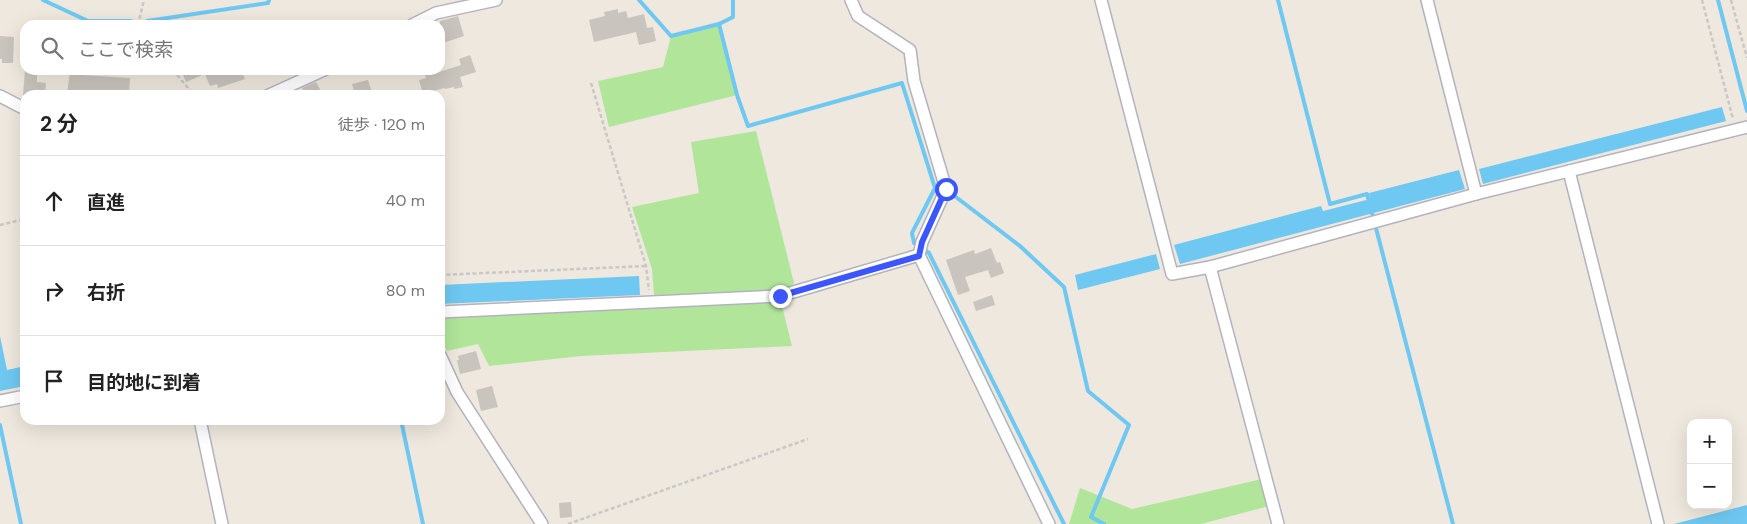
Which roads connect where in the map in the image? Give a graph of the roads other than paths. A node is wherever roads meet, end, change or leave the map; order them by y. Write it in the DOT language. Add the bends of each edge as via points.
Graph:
graph roads {
  1 [pos="496,0"];
  2 [pos="851,0"];
  3 [pos="1101,0"];
  4 [pos="1427,0"];
  5 [pos="422,20"];
  6 [pos="313,75"];
  7 [pos="280,90"];
  8 [pos="0,96"];
  9 [pos="20,106"];
  10 [pos="1741,129"];
  11 [pos="1569,171"];
  12 [pos="1476,194"];
  13 [pos="919,256"];
  14 [pos="1210,267"];
  15 [pos="445,312"];
  16 [pos="445,366"];
  17 [pos="20,397"];
  18 [pos="1,401"];
  19 [pos="201,425"];
  20 [pos="222,524"];
  21 [pos="542,524"];
  22 [pos="1049,524"];
  23 [pos="1278,524"];
  24 [pos="1658,524"];
  1 -- 5 [label="street" via="436,13"];
  2 -- 13 [label="street" via="858,16 910,50 914,81 946,189"];
  3 -- 14 [label="street" via="1172,274"];
  4 -- 12 [label="street"];
  6 -- 7 [label="street"];
  8 -- 9 [label="street"];
  10 -- 11 [label="street"];
  11 -- 12 [label="street"];
  11 -- 24 [label="street"];
  12 -- 14 [label="street"];
  13 -- 15 [label="street" via="780,296"];
  13 -- 22 [label="street"];
  14 -- 23 [label="street"];
  16 -- 21 [label="street" via="457,392"];
  17 -- 18 [label="street"];
  19 -- 20 [label="street"];
}
